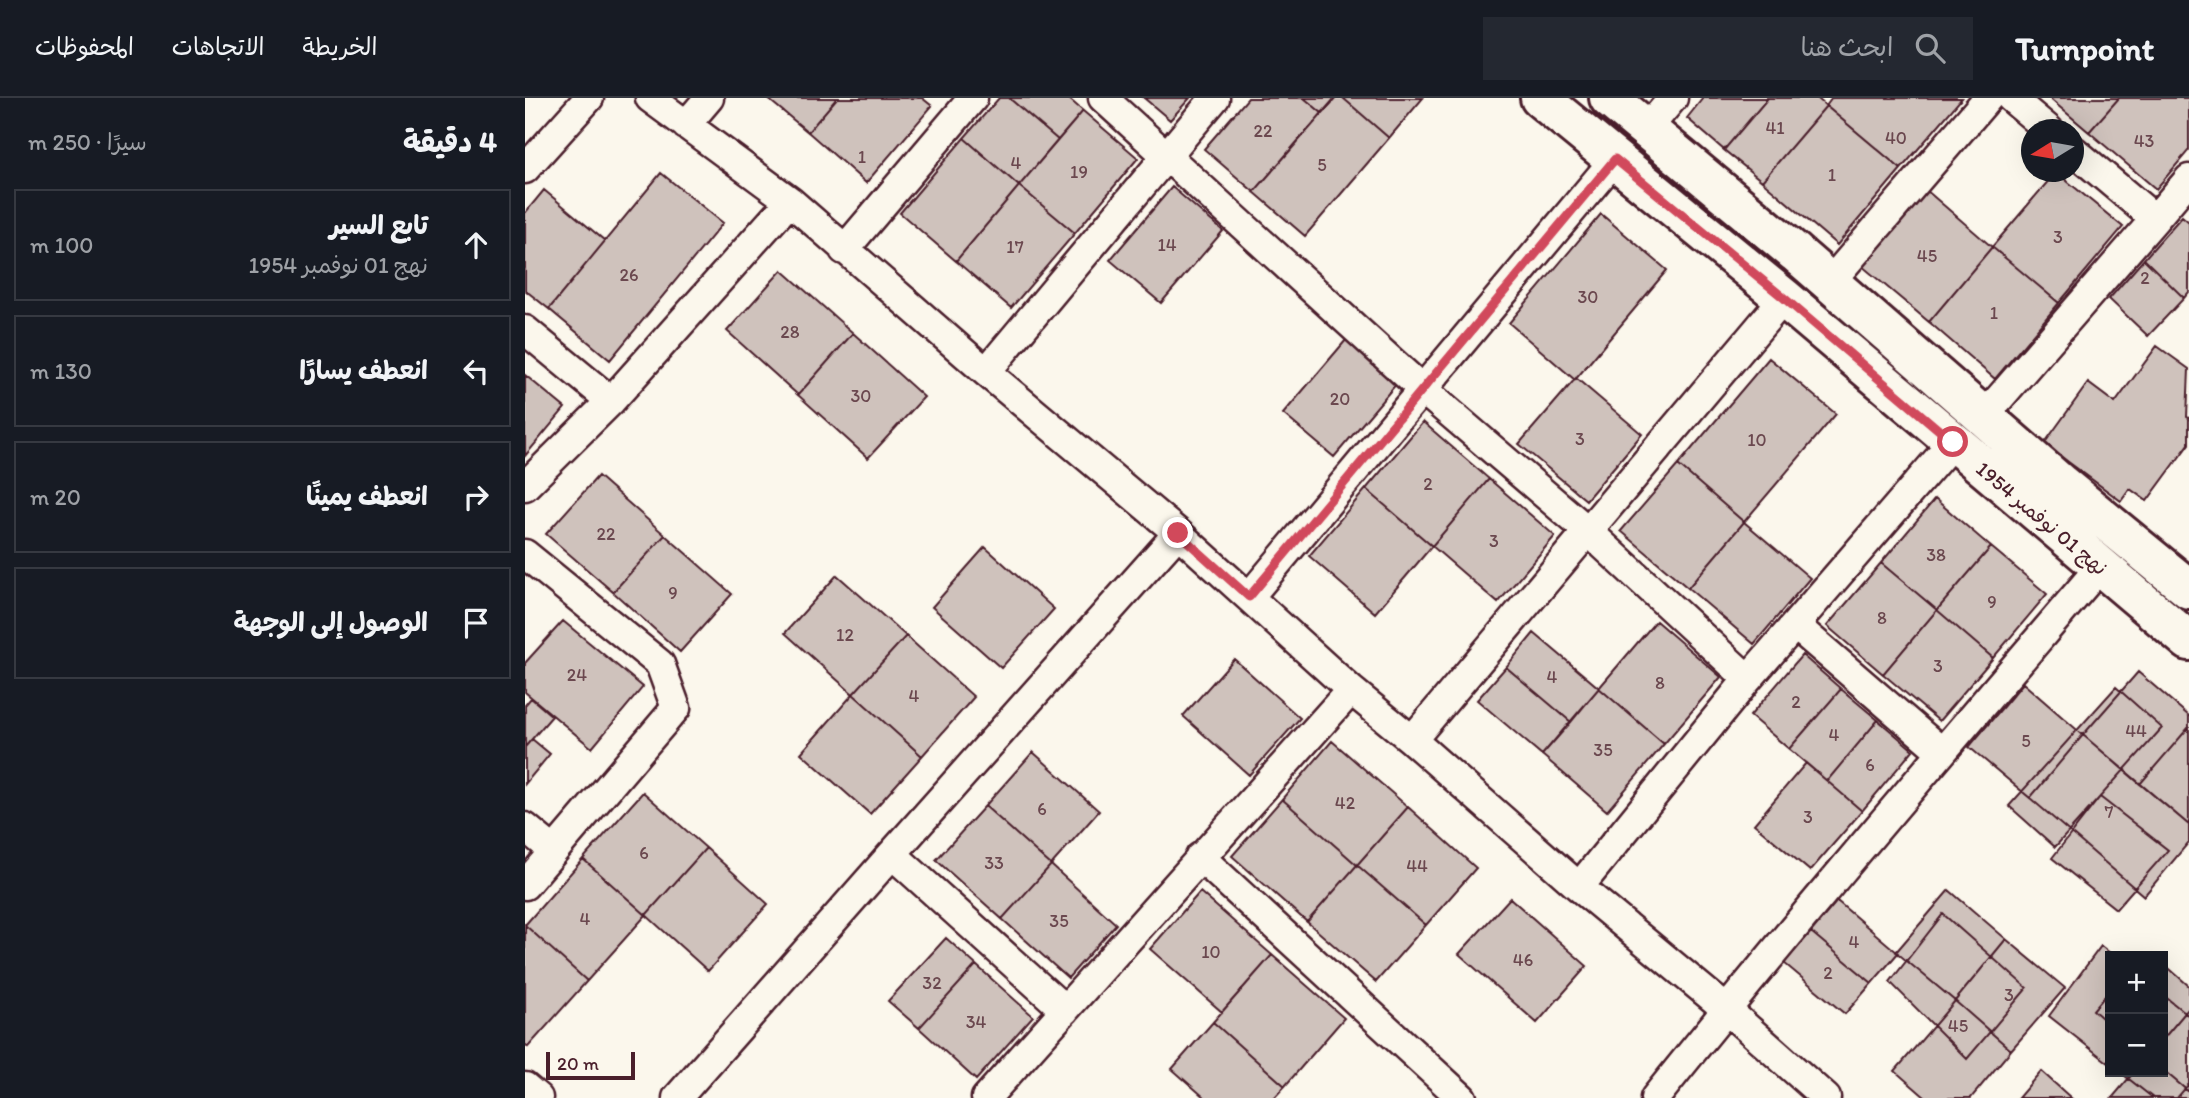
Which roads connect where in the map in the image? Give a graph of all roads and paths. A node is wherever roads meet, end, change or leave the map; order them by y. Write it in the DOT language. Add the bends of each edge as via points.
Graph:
graph roads {
  1 [pos="589,98"];
  2 [pos="650,98"];
  3 [pos="709,98"];
  4 [pos="973,98"];
  5 [pos="1103,98"];
  6 [pos="1215,98"];
  7 [pos="1541,98"];
  8 [pos="1609,98"];
  9 [pos="1673,98"];
  10 [pos="1987,98"];
  11 [pos="2011,98"];
  12 [pos="2036,119"];
  13 [pos="686,125"];
  14 [pos="1647,130"];
  15 [pos="1167,155"];
  16 [pos="1615,159"];
  17 [pos="2084,159"];
  18 [pos="525,169"];
  19 [pos="2189,179"];
  20 [pos="790,201"];
  21 [pos="2155,219"];
  22 [pos="845,250"];
  23 [pos="1830,282"];
  24 [pos="1784,298"];
  25 [pos="525,330"];
  26 [pos="986,372"];
  27 [pos="1422,389"];
  28 [pos="611,401"];
  29 [pos="1984,416"];
  30 [pos="1953,442"];
  31 [pos="525,486"];
  32 [pos="1589,532"];
  33 [pos="1178,533"];
  34 [pos="525,554"];
  35 [pos="2100,567"];
  36 [pos="2185,577"];
  37 [pos="1249,597"];
  38 [pos="1795,625"];
  39 [pos="2189,641"];
  40 [pos="1748,679"];
  41 [pos="1351,690"];
  42 [pos="1412,740"];
  43 [pos="1942,752"];
  44 [pos="525,827"];
  45 [pos="554,851"];
  46 [pos="892,854"];
  47 [pos="1200,857"];
  48 [pos="525,885"];
  49 [pos="1579,887"];
  50 [pos="1726,1009"];
  51 [pos="1065,1010"];
  52 [pos="525,1087"];
  53 [pos="538,1098"];
  54 [pos="677,1098"];
  55 [pos="986,1098"];
  56 [pos="1462,1098"];
  57 [pos="1655,1098"];
  58 [pos="1826,1098"];
  1 -- 18 [label="street"];
  2 -- 13 [label="street"];
  3 -- 13 [label="street"];
  4 -- 22 [label="street"];
  5 -- 15 [label="street"];
  6 -- 15 [label="street"];
  7 -- 16 [label="main road, نهج 01 نوفمبر 1954"];
  8 -- 14 [label="main road, نهج 01 نوفمبر 1954"];
  9 -- 14 [label="street"];
  10 -- 23 [label="street"];
  11 -- 12 [label="street"];
  13 -- 20 [label="street"];
  14 -- 23 [label="main road, نهج 01 نوفمبر 1954"];
  15 -- 26 [label="street"];
  15 -- 27 [label="street"];
  16 -- 24 [label="main road, نهج 01 نوفمبر 1954"];
  16 -- 27 [label="street"];
  17 -- 21 [label="street"];
  19 -- 21 [label="street"];
  20 -- 22 [label="street"];
  20 -- 28 [label="street"];
  21 -- 29 [label="street"];
  22 -- 26 [label="street"];
  23 -- 29 [label="main road, نهج 01 نوفمبر 1954"];
  24 -- 30 [label="main road, نهج 01 نوفمبر 1954"];
  24 -- 32 [label="street"];
  25 -- 28 [label="street"];
  26 -- 33 [label="street"];
  27 -- 32 [label="street"];
  27 -- 37 [label="street"];
  28 -- 31 [label="street"];
  29 -- 36 [label="main road, نهج 01 نوفمبر 1954" via="2061,484"];
  30 -- 35 [label="main road, نهج 01 نوفمبر 1954"];
  30 -- 38 [label="street"];
  32 -- 40 [label="street"];
  32 -- 42 [label="street"];
  33 -- 37 [label="street"];
  33 -- 46 [label="street"];
  34 -- 45 [label="street" via="660,664 676,708"];
  35 -- 39 [label="main road, نهج 01 نوفمبر 1954"];
  35 -- 43 [label="street"];
  37 -- 41 [label="street"];
  38 -- 40 [label="street"];
  38 -- 43 [label="street"];
  40 -- 49 [label="street"];
  41 -- 42 [label="street"];
  41 -- 47 [label="street"];
  42 -- 49 [label="street"];
  43 -- 50 [label="street"];
  44 -- 45 [label="street"];
  45 -- 48 [label="street"];
  46 -- 51 [label="street"];
  46 -- 54 [label="street"];
  47 -- 51 [label="street"];
  47 -- 56 [label="street"];
  49 -- 50 [label="street"];
  50 -- 57 [label="street"];
  50 -- 58 [label="street"];
  51 -- 55 [label="street"];
  52 -- 53 [label="street"];
}
